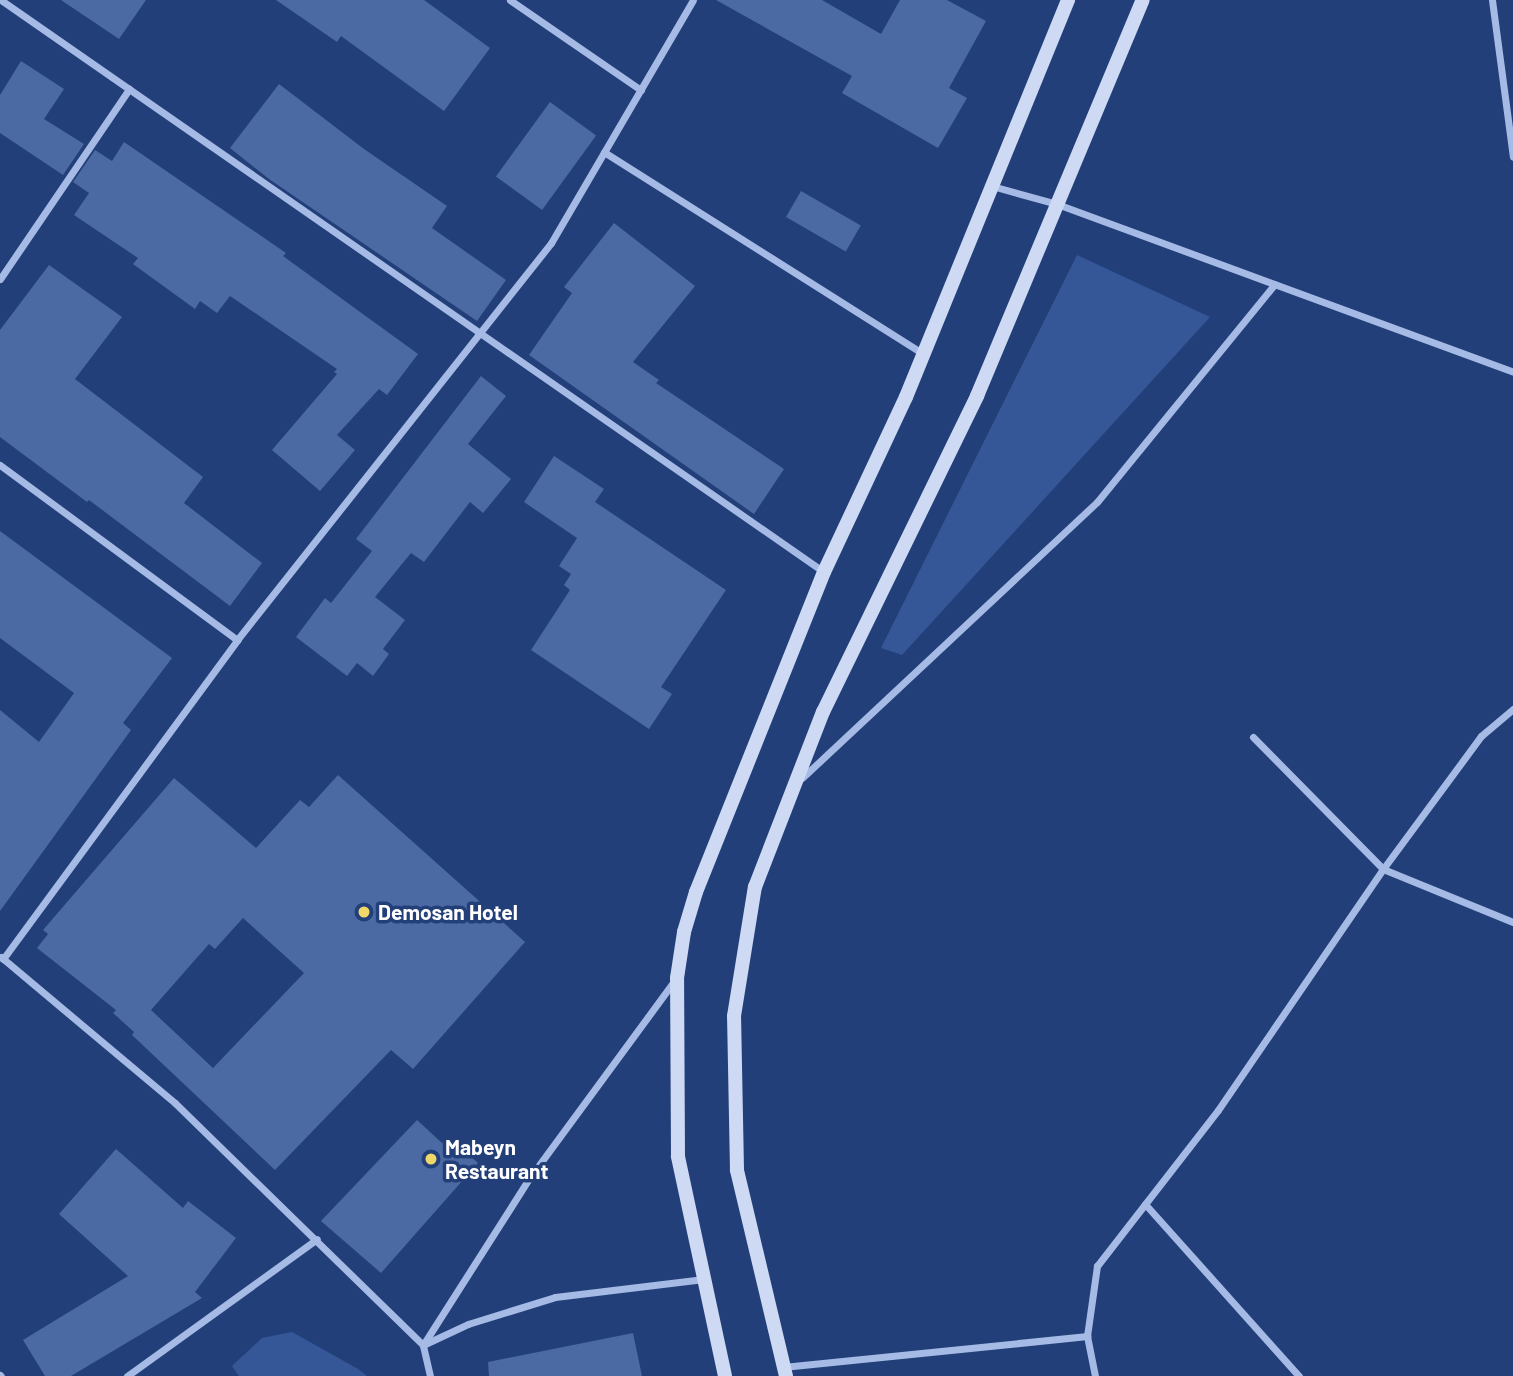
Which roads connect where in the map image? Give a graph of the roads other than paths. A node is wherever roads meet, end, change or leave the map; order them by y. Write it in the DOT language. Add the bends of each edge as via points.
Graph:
graph roads {
  1 [pos="1,0"];
  2 [pos="510,0"];
  3 [pos="693,0"];
  4 [pos="1068,0"];
  5 [pos="1143,0"];
  6 [pos="1492,0"];
  7 [pos="129,89"];
  8 [pos="640,90"];
  9 [pos="604,152"];
  10 [pos="1513,157"];
  11 [pos="992,186"];
  12 [pos="1057,204"];
  13 [pos="0,279"];
  14 [pos="1275,284"];
  15 [pos="479,334"];
  16 [pos="923,354"];
  17 [pos="1513,372"];
  18 [pos="0,465"];
  19 [pos="824,572"];
  20 [pos="237,640"];
  21 [pos="1513,709"];
  22 [pos="1252,737"];
  23 [pos="795,784"];
  24 [pos="1382,869"];
  25 [pos="1513,922"];
  26 [pos="1,958"];
  27 [pos="677,978"];
  28 [pos="1145,1204"];
  29 [pos="317,1239"];
  30 [pos="704,1279"];
  31 [pos="1087,1336"];
  32 [pos="423,1345"];
  33 [pos="785,1371"];
  34 [pos="127,1376"];
  35 [pos="430,1376"];
  36 [pos="725,1376"];
  37 [pos="1095,1376"];
  38 [pos="1300,1376"];
  1 -- 7 [label="street"];
  2 -- 8 [label="street"];
  3 -- 8 [label="street"];
  4 -- 11 [label="main road"];
  5 -- 12 [label="main road"];
  6 -- 10 [label="street"];
  7 -- 13 [label="street"];
  7 -- 15 [label="street"];
  8 -- 9 [label="street"];
  9 -- 15 [label="street" via="551,243"];
  9 -- 16 [label="street"];
  11 -- 12 [label="street"];
  11 -- 16 [label="main road"];
  12 -- 14 [label="street"];
  12 -- 23 [label="main road" via="977,396 823,712"];
  14 -- 17 [label="street"];
  14 -- 23 [label="street" via="1097,502"];
  15 -- 19 [label="street"];
  15 -- 20 [label="street"];
  16 -- 19 [label="main road"];
  18 -- 20 [label="street"];
  19 -- 27 [label="main road" via="696,892"];
  20 -- 26 [label="street"];
  21 -- 24 [label="street" via="1481,736"];
  22 -- 24 [label="street"];
  23 -- 33 [label="main road" via="755,887 734,1016 737,1170"];
  24 -- 25 [label="street"];
  24 -- 28 [label="street" via="1218,1110"];
  26 -- 29 [label="street" via="175,1104"];
  27 -- 30 [label="main road" via="678,1156"];
  27 -- 32 [label="street" via="528,1180"];
  28 -- 31 [label="street" via="1097,1266"];
  28 -- 38 [label="street"];
  29 -- 32 [label="street"];
  29 -- 34 [label="street"];
  30 -- 32 [label="street" via="555,1297 468,1324"];
  30 -- 36 [label="main road"];
  31 -- 33 [label="street"];
  31 -- 37 [label="street"];
  32 -- 35 [label="street"];
}
